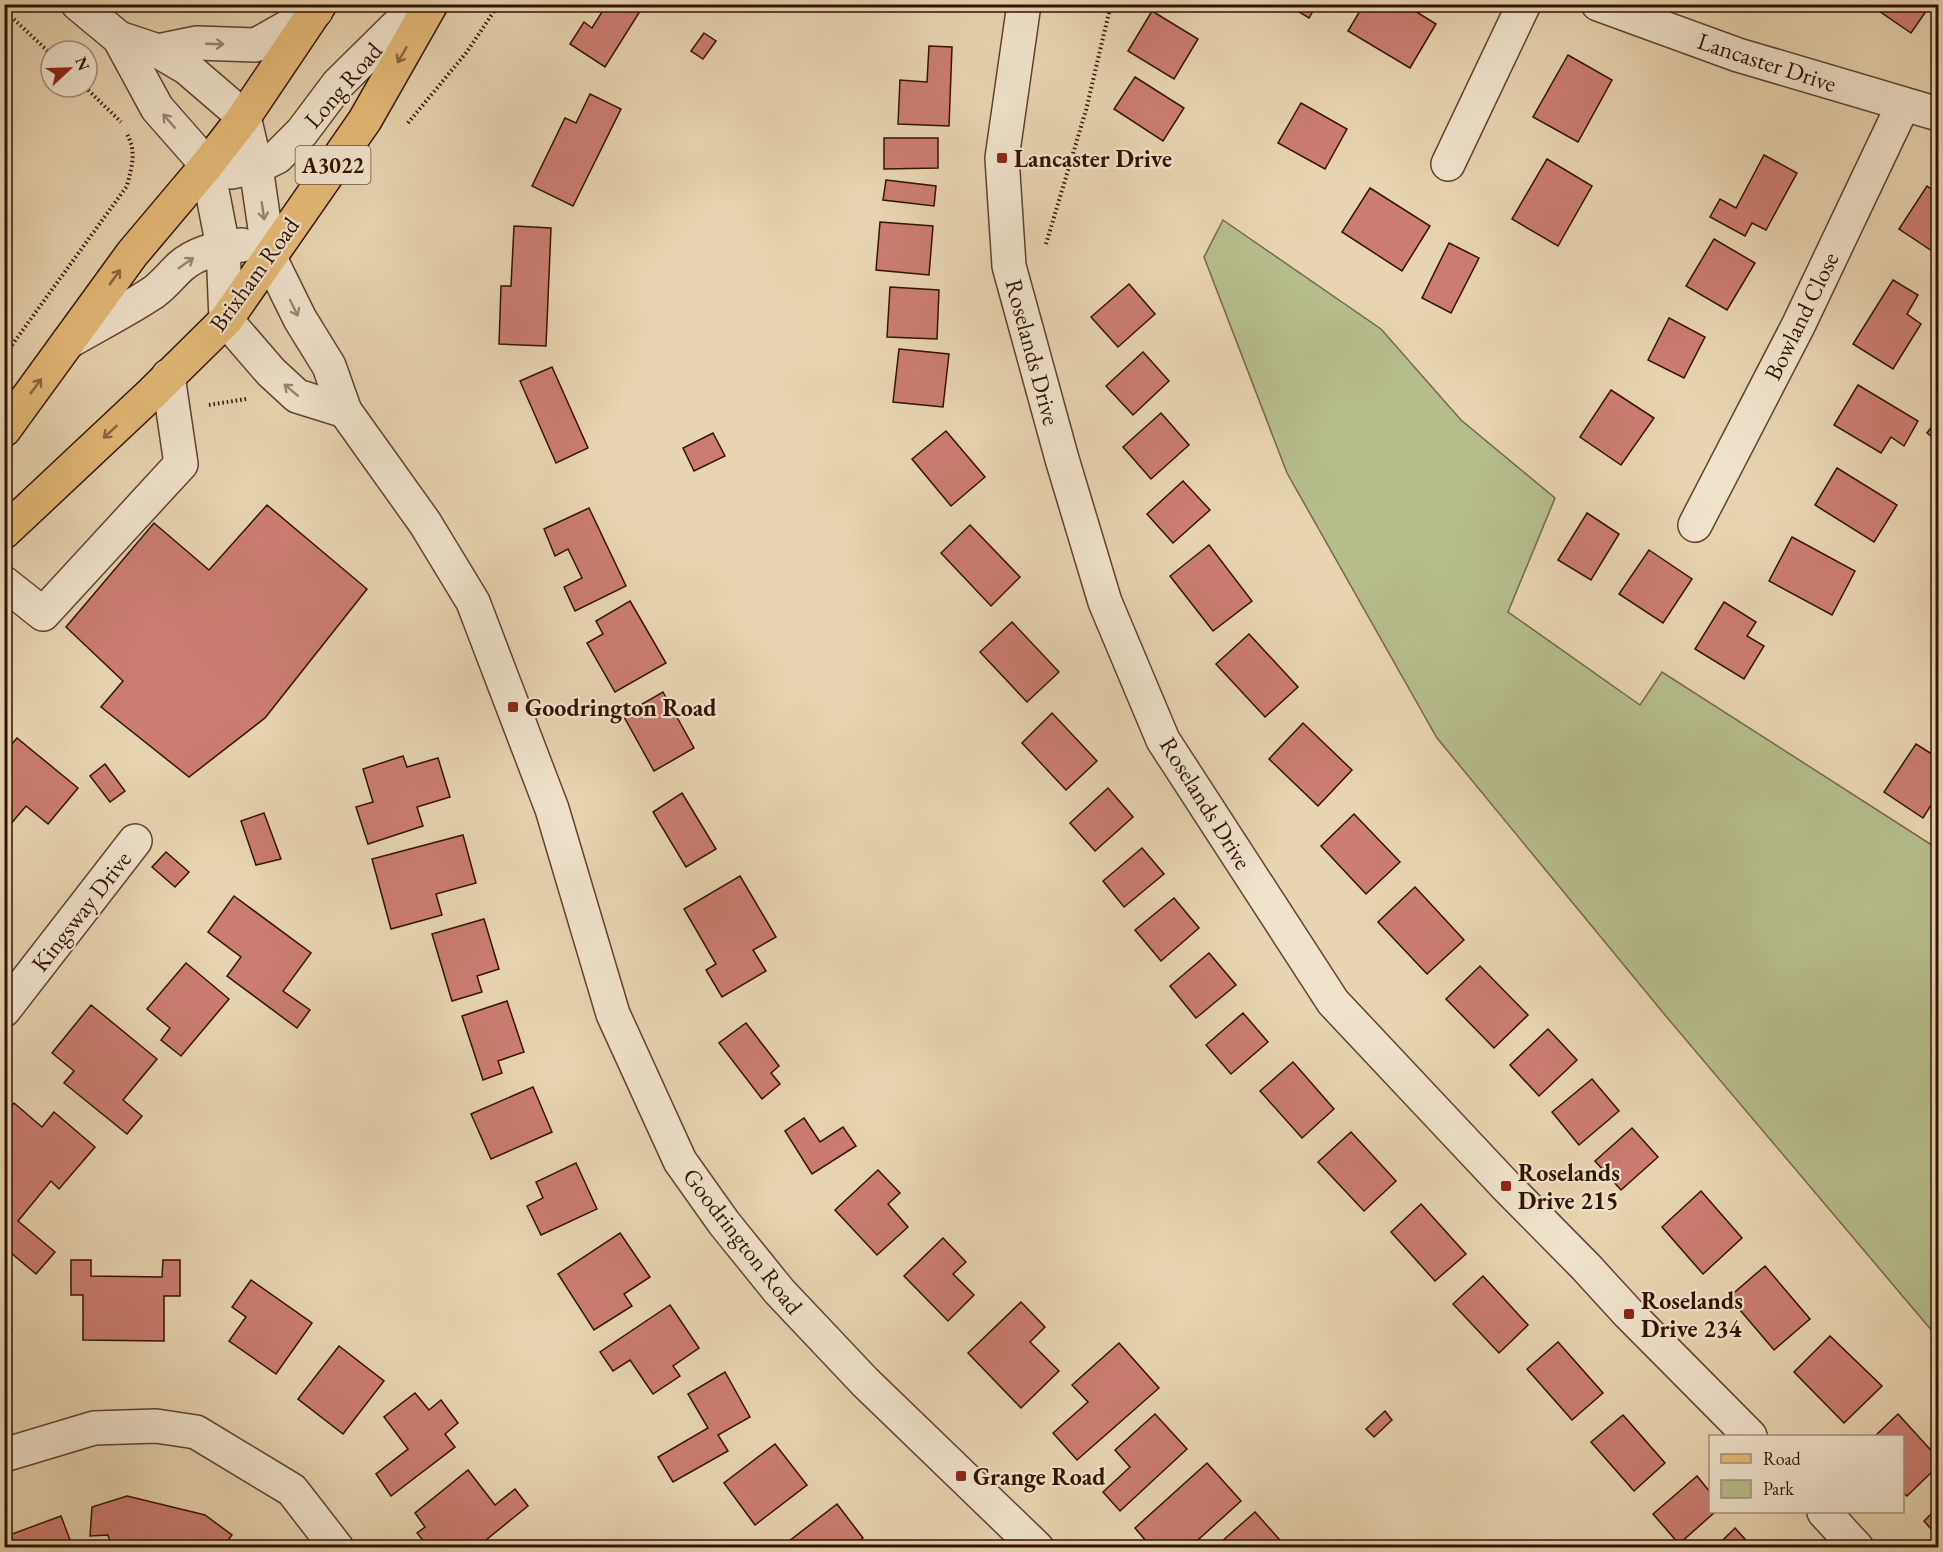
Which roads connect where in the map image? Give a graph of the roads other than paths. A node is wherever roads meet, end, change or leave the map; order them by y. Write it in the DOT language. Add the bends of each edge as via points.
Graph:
graph roads {
  1 [pos="78,4"];
  2 [pos="419,4"];
  3 [pos="431,4"];
  4 [pos="1024,4"];
  5 [pos="1524,4"];
  6 [pos="1598,4"];
  7 [pos="318,8"];
  8 [pos="119,38"];
  9 [pos="158,51"];
  10 [pos="1903,105"];
  11 [pos="1938,114"];
  12 [pos="244,117"];
  13 [pos="1448,164"];
  14 [pos="207,165"];
  15 [pos="256,167"];
  16 [pos="223,246"];
  17 [pos="268,256"];
  18 [pos="226,320"];
  19 [pos="69,342"];
  20 [pos="168,376"];
  21 [pos="345,411"];
  22 [pos="4,430"];
  23 [pos="1695,525"];
  24 [pos="4,532"];
  25 [pos="4,582"];
  26 [pos="135,841"];
  27 [pos="4,1010"];
  28 [pos="1748,1435"];
  29 [pos="4,1455"];
  30 [pos="1825,1513"];
  31 [pos="337,1548"];
  32 [pos="1037,1548"];
  33 [pos="1857,1548"];
  1 -- 8 [label="street"];
  2 -- 15 [label="street, Long Road" via="338,84 302,132 277,157"];
  3 -- 17 [label="main road, Brixham Road / A3022, one-way" via="365,120"];
  4 -- 28 [label="street, Roselands Drive" via="1002,158 1009,266 1105,602 1163,740 1333,1002"];
  5 -- 13 [label="street"];
  6 -- 10 [label="street, Lancaster Drive" via="1738,54"];
  9 -- 7 [label="street, one-way" via="197,43 256,45"];
  7 -- 12 [label="main road"];
  8 -- 9 [label="street"];
  14 -- 8 [label="street, one-way" via="157,108"];
  9 -- 12 [label="street" via="187,68"];
  10 -- 11 [label="street, Lancaster Drive"];
  10 -- 23 [label="street, Bowland Close" via="1798,326"];
  12 -- 14 [label="main road"];
  12 -- 15 [label="street, Goodrington Road"];
  14 -- 15 [label="street, Long Road" via="231,172"];
  14 -- 16 [label="street"];
  19 -- 14 [label="main road, one-way" via="132,254"];
  15 -- 17 [label="street, Goodrington Road, one-way"];
  16 -- 17 [label="street" via="242,245"];
  16 -- 18 [label="street"];
  19 -- 16 [label="street, one-way" via="168,282 181,266"];
  17 -- 18 [label="main road, Brixham Road / A3022"];
  17 -- 21 [label="street, Goodrington Road, one-way" via="329,366"];
  18 -- 20 [label="main road, Brixham Road / A3022"];
  21 -- 18 [label="street, one-way" via="297,396"];
  22 -- 19 [label="main road, one-way"];
  20 -- 24 [label="main road, Brixham Road / A3022, one-way"];
  20 -- 25 [label="street" via="181,464 43,614"];
  21 -- 32 [label="street, Goodrington Road" via="425,523 473,602 552,809 613,1014 680,1161 779,1291 865,1382"];
  26 -- 27 [label="street, Kingsway Drive"];
  29 -- 31 [label="street" via="94,1428 156,1426 196,1432 292,1490"];
  30 -- 33 [label="street"];
}
